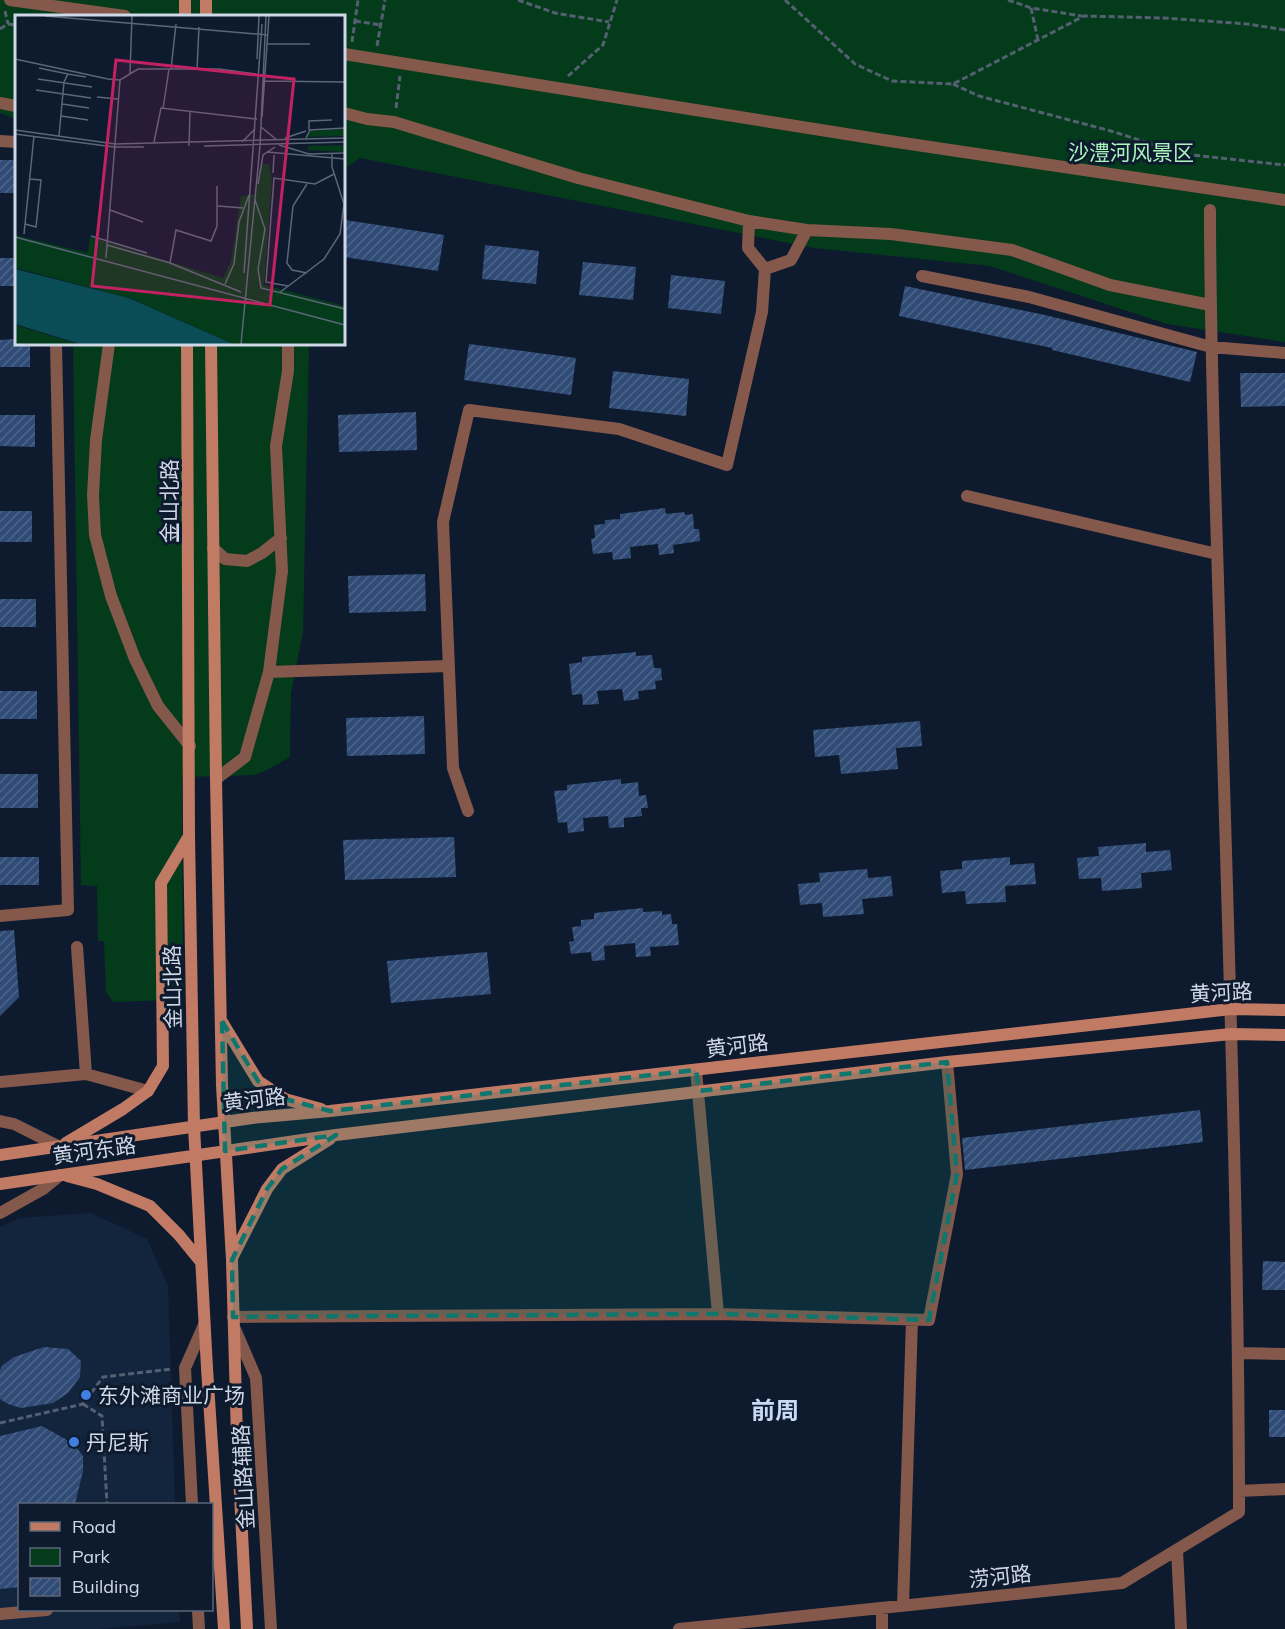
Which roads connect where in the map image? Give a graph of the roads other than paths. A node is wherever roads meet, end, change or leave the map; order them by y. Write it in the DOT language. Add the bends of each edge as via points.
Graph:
graph roads {
  1 [pos="10,0"];
  2 [pos="118,15"];
  3 [pos="347,55"];
  4 [pos="0,103"];
  5 [pos="15,106"];
  6 [pos="345,113"];
  7 [pos="0,141"];
  8 [pos="15,142"];
  9 [pos="1285,200"];
  10 [pos="1210,210"];
  11 [pos="749,221"];
  12 [pos="807,230"];
  13 [pos="765,269"];
  14 [pos="922,276"];
  15 [pos="1210,305"];
  16 [pos="56,345"];
  17 [pos="109,345"];
  18 [pos="187,345"];
  19 [pos="210,345"];
  20 [pos="288,345"];
  21 [pos="1211,347"];
  22 [pos="1285,353"];
  23 [pos="967,496"];
  24 [pos="281,538"];
  25 [pos="213,548"];
  26 [pos="1217,554"];
  27 [pos="448,666"];
  28 [pos="269,672"];
  29 [pos="190,746"];
  30 [pos="216,779"];
  31 [pos="468,811"];
  32 [pos="189,835"];
  33 [pos="0,916"];
  34 [pos="77,947"];
  35 [pos="1231,1009"];
  36 [pos="1285,1010"];
  37 [pos="222,1021"];
  38 [pos="1231,1034"];
  39 [pos="1285,1035"];
  40 [pos="947,1062"];
  41 [pos="696,1070"];
  42 [pos="86,1074"];
  43 [pos="0,1082"];
  44 [pos="148,1091"];
  45 [pos="699,1091"];
  46 [pos="330,1111"];
  47 [pos="0,1121"];
  48 [pos="224,1122"];
  49 [pos="194,1127"];
  50 [pos="336,1135"];
  51 [pos="60,1147"];
  52 [pos="225,1151"];
  53 [pos="194,1154"];
  54 [pos="0,1155"];
  55 [pos="60,1175"];
  56 [pos="0,1184"];
  57 [pos="0,1213"];
  58 [pos="232,1260"];
  59 [pos="201,1262"];
  60 [pos="718,1314"];
  61 [pos="912,1320"];
  62 [pos="233,1322"];
  63 [pos="204,1325"];
  64 [pos="1238,1353"];
  65 [pos="1285,1354"];
  66 [pos="1285,1489"];
  67 [pos="1239,1491"];
  68 [pos="192,1503"];
  69 [pos="213,1503"];
  70 [pos="213,1511"];
  71 [pos="1177,1550"];
  72 [pos="217,1593"];
  73 [pos="903,1606"];
  74 [pos="882,1608"];
  75 [pos="35,1611"];
  76 [pos="198,1611"];
  77 [pos="0,1614"];
  78 [pos="700,1628"];
  79 [pos="199,1629"];
  80 [pos="224,1629"];
  81 [pos="247,1629"];
  82 [pos="271,1629"];
  83 [pos="679,1629"];
  84 [pos="882,1629"];
  85 [pos="1181,1629"];
  1 -- 2 [label="street"];
  3 -- 9 [label="street"];
  4 -- 5 [label="street"];
  6 -- 11 [label="street" via="394,122 578,178"];
  7 -- 8 [label="street"];
  10 -- 15 [label="street"];
  11 -- 12 [label="street"];
  11 -- 13 [label="street" via="748,248"];
  12 -- 13 [label="street" via="791,260"];
  12 -- 15 [label="street" via="891,234 1012,250 1110,285"];
  13 -- 27 [label="street" via="762,312 728,465 619,429 469,410 443,522"];
  14 -- 21 [label="street" via="1029,297"];
  15 -- 21 [label="street"];
  16 -- 33 [label="street" via="68,910"];
  17 -- 29 [label="street" via="96,440 95,535 111,596 135,659 158,706"];
  18 -- 29 [label="main road, 金山北路"];
  19 -- 25 [label="main road, 金山北路"];
  20 -- 24 [label="street" via="276,446"];
  21 -- 22 [label="street"];
  21 -- 26 [label="street"];
  23 -- 26 [label="street"];
  24 -- 25 [label="street" via="247,561 225,559"];
  24 -- 28 [label="street" via="282,571"];
  25 -- 30 [label="main road, 金山北路"];
  26 -- 35 [label="street"];
  27 -- 28 [label="street"];
  27 -- 31 [label="street" via="453,768"];
  28 -- 30 [label="street" via="246,757"];
  29 -- 32 [label="main road, 金山北路"];
  30 -- 37 [label="main road, 金山北路"];
  32 -- 44 [label="main road" via="161,884 163,1066"];
  32 -- 49 [label="main road, 金山北路"];
  34 -- 42 [label="street"];
  35 -- 36 [label="main road, 黄河路"];
  35 -- 38 [label="street"];
  35 -- 41 [label="main road, 黄河路"];
  37 -- 46 [label="main road" via="258,1082 285,1099"];
  37 -- 48 [label="main road, 金山北路"];
  38 -- 39 [label="main road, 黄河路"];
  38 -- 40 [label="main road, 黄河路"];
  38 -- 64 [label="street"];
  40 -- 45 [label="main road, 黄河路"];
  40 -- 61 [label="street" via="957,1174 929,1320"];
  41 -- 45 [label="street"];
  41 -- 46 [label="main road, 黄河路"];
  42 -- 43 [label="street"];
  42 -- 44 [label="street"];
  44 -- 51 [label="main road"];
  45 -- 50 [label="main road, 黄河路"];
  45 -- 60 [label="street"];
  46 -- 48 [label="main road, 黄河路"];
  47 -- 51 [label="street"];
  48 -- 49 [label="main road, 黄河路"];
  48 -- 52 [label="main road, 金山北路"];
  49 -- 51 [label="main road, 黄河东路"];
  49 -- 53 [label="main road, 金山北路"];
  50 -- 52 [label="main road, 黄河路"];
  50 -- 58 [label="main road" via="282,1169 267,1189"];
  51 -- 54 [label="main road, 黄河东路"];
  52 -- 53 [label="main road, 黄河路"];
  52 -- 58 [label="main road, 金山北路"];
  53 -- 55 [label="main road, 黄河东路"];
  53 -- 59 [label="main road, 金山北路"];
  55 -- 56 [label="main road, 黄河东路"];
  55 -- 57 [label="street"];
  55 -- 59 [label="main road" via="98,1184 150,1206"];
  58 -- 62 [label="main road, 金山北路"];
  59 -- 63 [label="main road, 金山北路"];
  60 -- 61 [label="street"];
  60 -- 62 [label="street"];
  61 -- 73 [label="street"];
  62 -- 81 [label="main road, 金山北路"];
  62 -- 82 [label="street, 金山路辅路" via="256,1378"];
  63 -- 68 [label="street" via="185,1368"];
  63 -- 69 [label="main road, 金山北路"];
  64 -- 65 [label="street"];
  64 -- 67 [label="street"];
  66 -- 67 [label="street"];
  67 -- 71 [label="street, 涝河路" via="1239,1512"];
  70 -- 72 [label="main road, 金山北路"];
  71 -- 73 [label="street, 涝河路" via="1122,1583"];
  71 -- 85 [label="street"];
  72 -- 80 [label="main road, 金山北路"];
  73 -- 74 [label="street, 涝河路"];
  74 -- 78 [label="street, 涝河路"];
  74 -- 84 [label="street"];
  75 -- 77 [label="street"];
  76 -- 79 [label="street"];
  78 -- 83 [label="street, 涝河路"];
}
